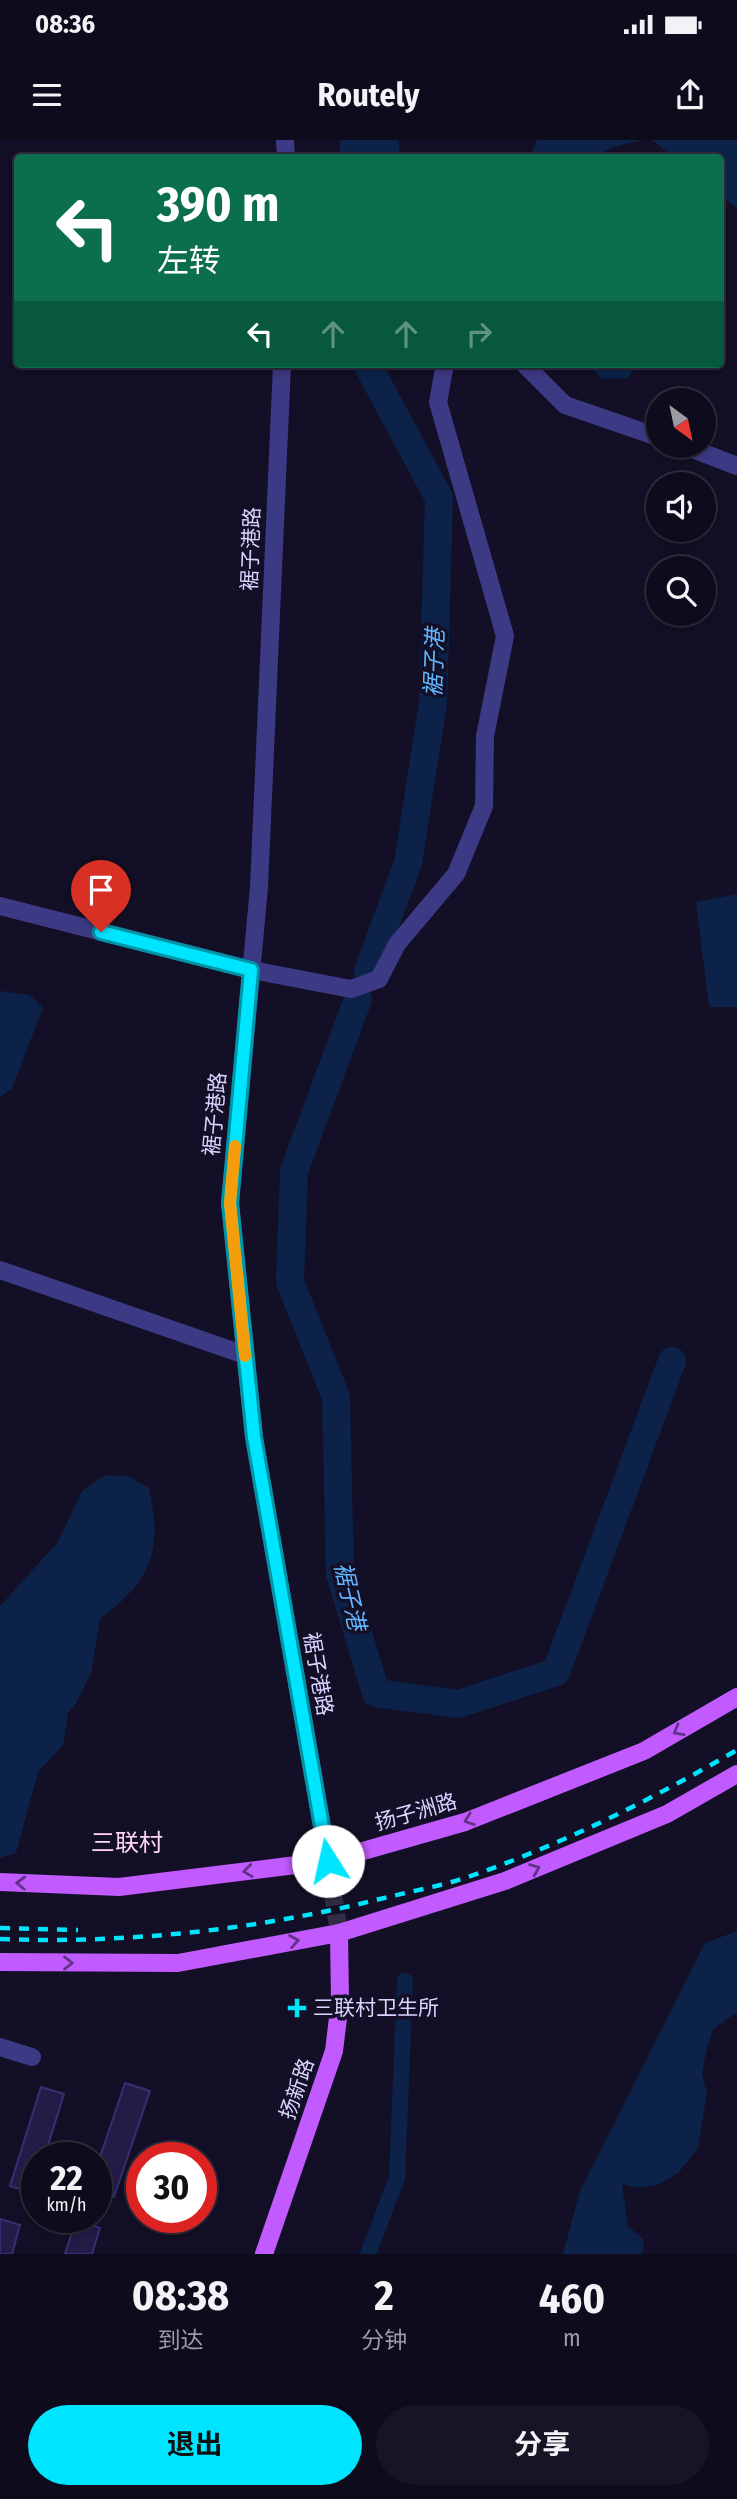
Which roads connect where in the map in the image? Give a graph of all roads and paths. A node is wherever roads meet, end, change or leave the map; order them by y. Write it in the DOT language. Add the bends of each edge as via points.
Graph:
graph roads {
  1 [pos="282,368"];
  2 [pos="445,368"];
  3 [pos="528,368"];
  4 [pos="646,433"];
  5 [pos="716,458"];
  6 [pos="737,466"];
  7 [pos="0,906"];
  8 [pos="251,970"];
  9 [pos="0,1270"];
  10 [pos="245,1355"];
  11 [pos="737,1697"];
  12 [pos="737,1774"];
  13 [pos="328,1861"];
  14 [pos="0,1882"];
  15 [pos="339,1933"];
  16 [pos="0,1962"];
  17 [pos="0,2047"];
  18 [pos="32,2057"];
  19 [pos="264,2254"];
  1 -- 8 [label="street, 裾子港路" via="259,887"];
  2 -- 8 [label="street" via="438,402 505,636 485,736 484,806 456,874 397,944 379,979 351,989"];
  3 -- 4 [label="street" via="565,405"];
  5 -- 6 [label="street"];
  7 -- 8 [label="street"];
  8 -- 10 [label="street, 裾子港路" via="230,1203"];
  9 -- 10 [label="street"];
  10 -- 13 [label="street, 裾子港路" via="254,1437"];
  11 -- 13 [label="main road, 扬子洲路, one-way" via="644,1751 465,1822"];
  15 -- 12 [label="main road, one-way" via="505,1881 667,1814"];
  13 -- 14 [label="main road, 扬子洲路, one-way" via="119,1887"];
  16 -- 15 [label="main road, one-way" via="178,1963"];
  15 -- 19 [label="main road, 扬新路" via="341,2001 334,2051"];
  17 -- 18 [label="street"];
}
